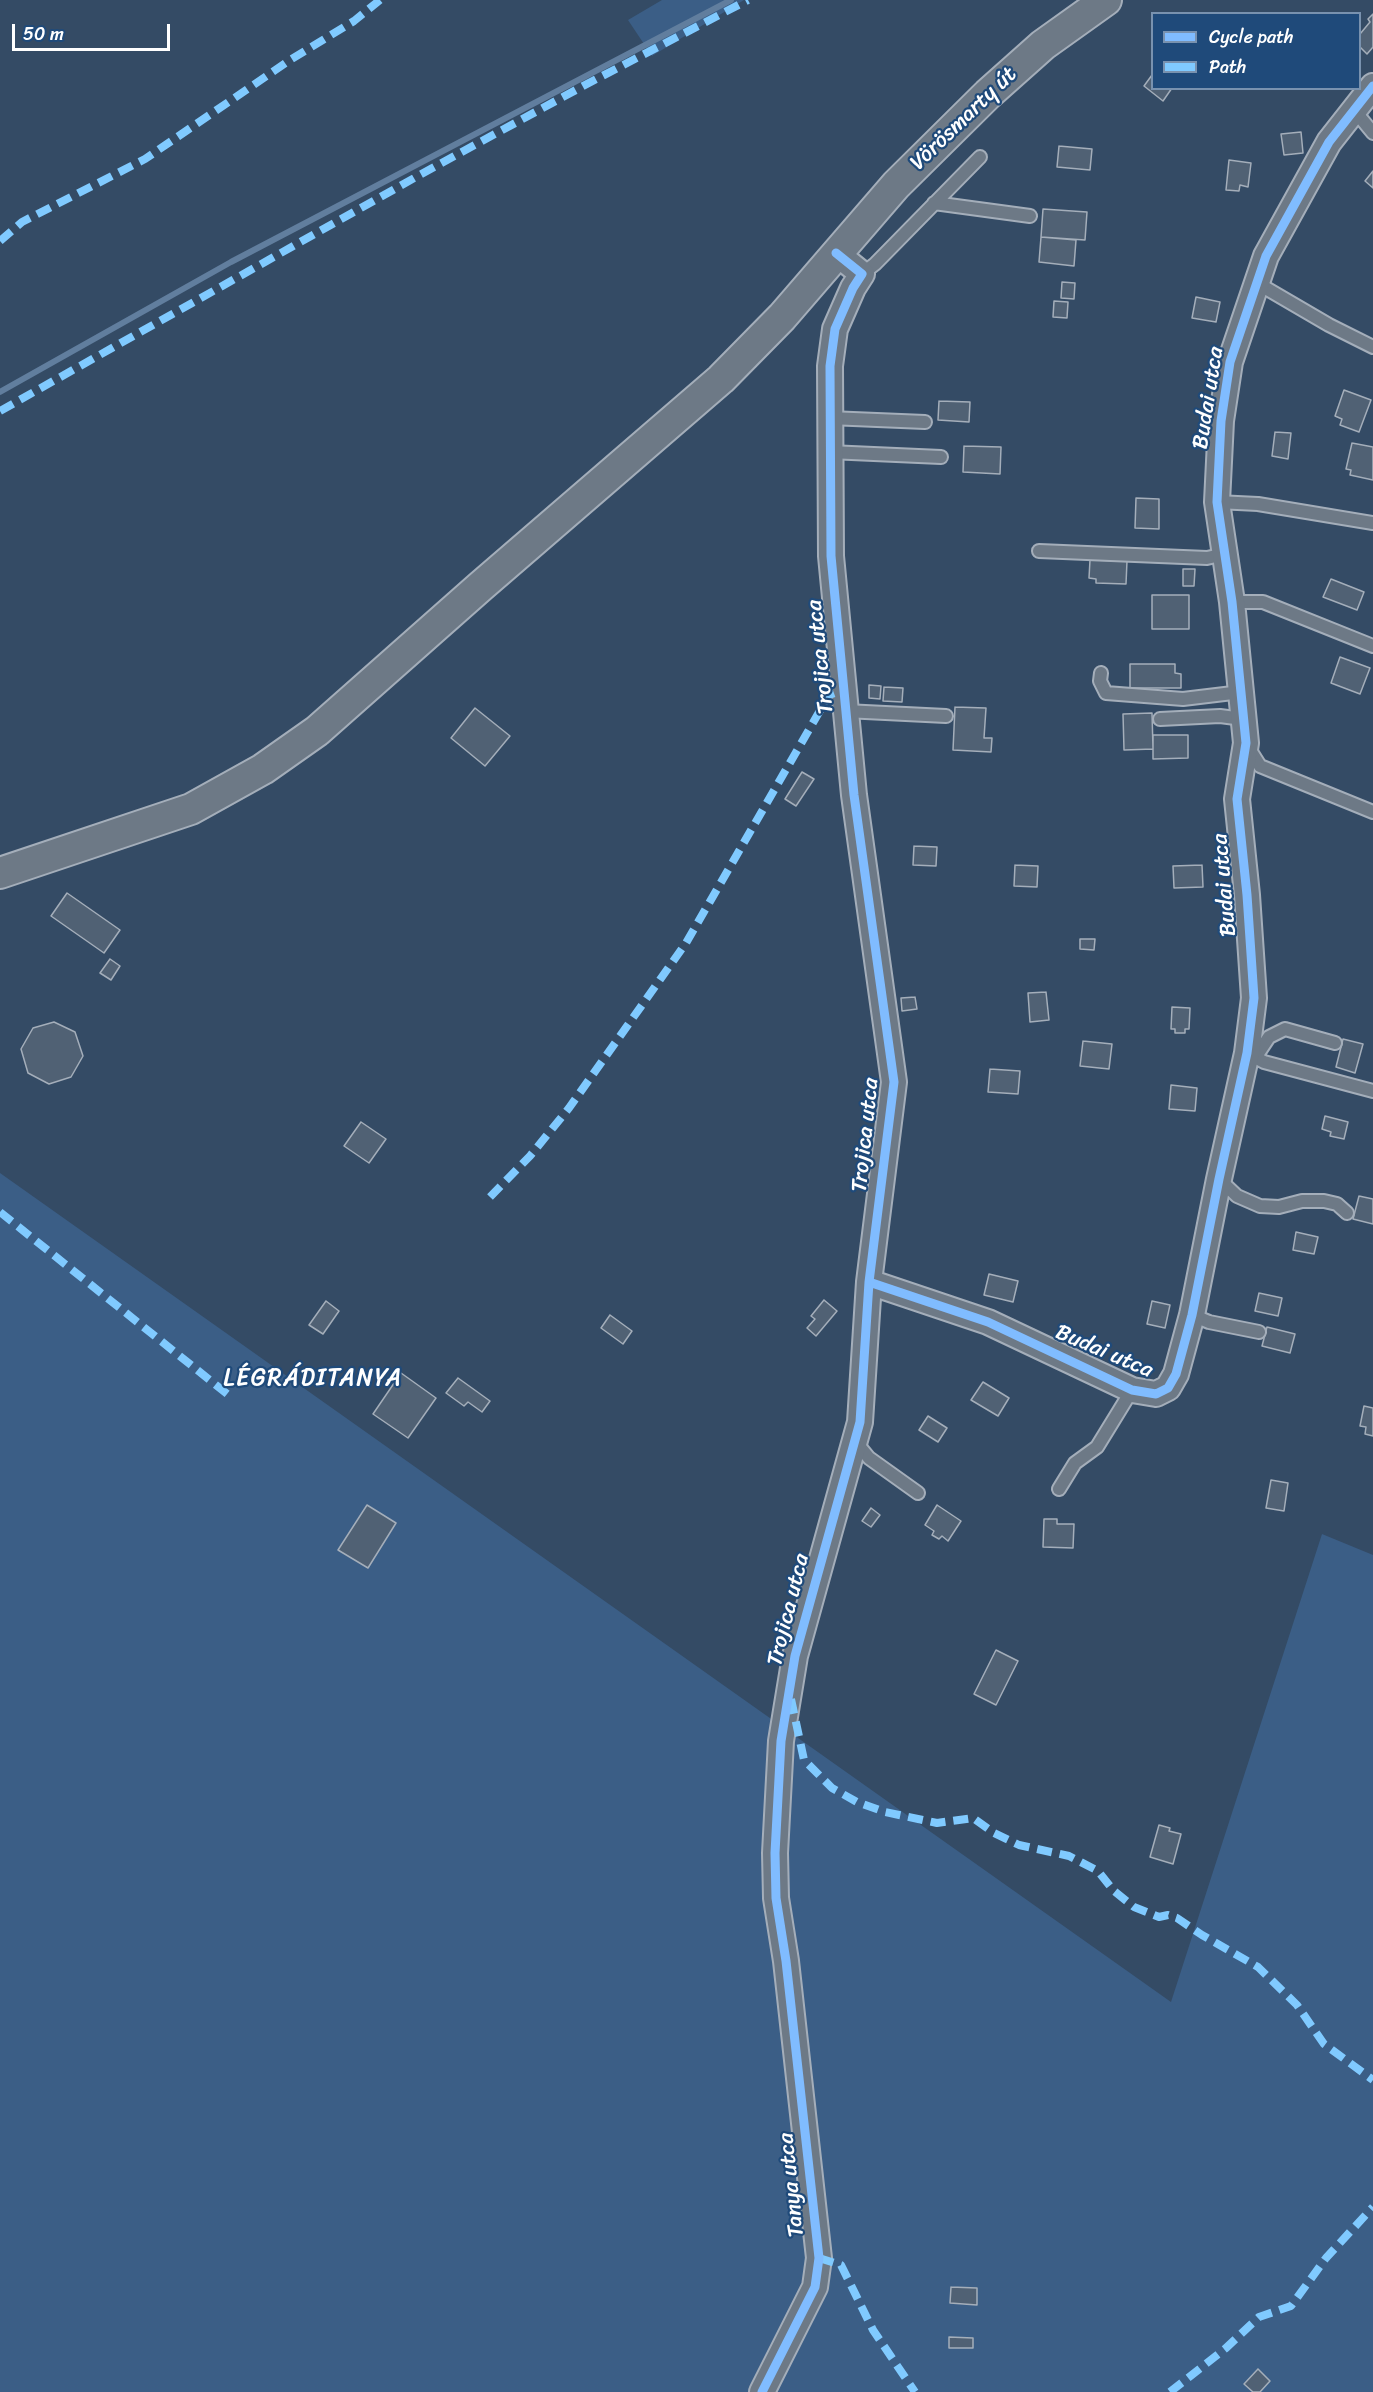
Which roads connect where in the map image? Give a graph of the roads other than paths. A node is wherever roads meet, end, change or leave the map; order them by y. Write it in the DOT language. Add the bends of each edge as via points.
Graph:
graph roads {
  1 [pos="1106,0"];
  2 [pos="1372,88"];
  3 [pos="1354,110"];
  4 [pos="1373,133"];
  5 [pos="980,157"];
  6 [pos="934,203"];
  7 [pos="1030,216"];
  8 [pos="836,253"];
  9 [pos="862,274"];
  10 [pos="1257,283"];
  11 [pos="1373,347"];
  12 [pos="829,418"];
  13 [pos="925,422"];
  14 [pos="829,453"];
  15 [pos="940,457"];
  16 [pos="1217,502"];
  17 [pos="1373,524"];
  18 [pos="1040,551"];
  19 [pos="1225,555"];
  20 [pos="1232,602"];
  21 [pos="1373,646"];
  22 [pos="1101,673"];
  23 [pos="1241,692"];
  24 [pos="845,711"];
  25 [pos="946,716"];
  26 [pos="1160,719"];
  27 [pos="1243,719"];
  28 [pos="1246,743"];
  29 [pos="1373,812"];
  30 [pos="0,873"];
  31 [pos="1335,1043"];
  32 [pos="1251,1056"];
  33 [pos="1373,1091"];
  34 [pos="1219,1179"];
  35 [pos="1347,1213"];
  36 [pos="870,1282"];
  37 [pos="1192,1315"];
  38 [pos="1259,1332"];
  39 [pos="1132,1390"];
  40 [pos="855,1441"];
  41 [pos="1059,1490"];
  42 [pos="918,1493"];
  43 [pos="786,1961"];
  44 [pos="762,2392"];
  1 -- 8 [label="street, Vörösmarty út" via="1043,45 988,94 896,185"];
  2 -- 3 [label="street, Budai utca"];
  3 -- 4 [label="lane"];
  3 -- 10 [label="street, Budai utca" via="1329,142 1266,256"];
  5 -- 6 [label="lane, Trojica utca"];
  6 -- 7 [label="lane"];
  6 -- 9 [label="lane, Trojica utca"];
  8 -- 9 [label="street"];
  8 -- 30 [label="street, Vörösmarty út" via="782,317 721,379 317,730 263,769 191,809"];
  9 -- 12 [label="street, Trojica utca" via="835,329"];
  10 -- 11 [label="lane"];
  10 -- 16 [label="street, Budai utca" via="1230,362 1221,421"];
  12 -- 13 [label="lane"];
  12 -- 14 [label="street, Trojica utca"];
  14 -- 15 [label="lane"];
  14 -- 24 [label="street, Trojica utca" via="831,556"];
  16 -- 17 [label="lane" via="1258,504"];
  16 -- 19 [label="street, Budai utca"];
  18 -- 19 [label="lane" via="1207,558"];
  19 -- 20 [label="street, Budai utca"];
  20 -- 21 [label="lane" via="1263,602"];
  20 -- 23 [label="street, Budai utca"];
  22 -- 23 [label="lane" via="1106,693 1183,699"];
  23 -- 27 [label="street, Budai utca"];
  24 -- 25 [label="lane"];
  24 -- 36 [label="street, Trojica utca" via="894,1082"];
  26 -- 27 [label="lane"];
  27 -- 28 [label="street, Budai utca"];
  28 -- 29 [label="lane" via="1260,766"];
  28 -- 32 [label="street, Budai utca" via="1237,799 1254,998"];
  31 -- 32 [label="lane" via="1285,1029 1269,1037"];
  32 -- 33 [label="lane"];
  32 -- 34 [label="street, Budai utca"];
  34 -- 35 [label="lane" via="1237,1196 1260,1206 1324,1201 1337,1204"];
  34 -- 37 [label="street, Budai utca"];
  36 -- 39 [label="street, Budai utca" via="988,1322"];
  36 -- 40 [label="street, Trojica utca" via="860,1422"];
  37 -- 38 [label="lane"];
  37 -- 39 [label="street, Budai utca" via="1176,1374 1168,1388 1156,1395"];
  39 -- 41 [label="lane" via="1097,1447 1075,1463"];
  40 -- 42 [label="lane" via="869,1458"];
  40 -- 43 [label="street, Trojica utca" via="795,1656 780,1741 776,1898"];
  43 -- 44 [label="street, Tanya utca" via="819,2258 815,2287"];
}
